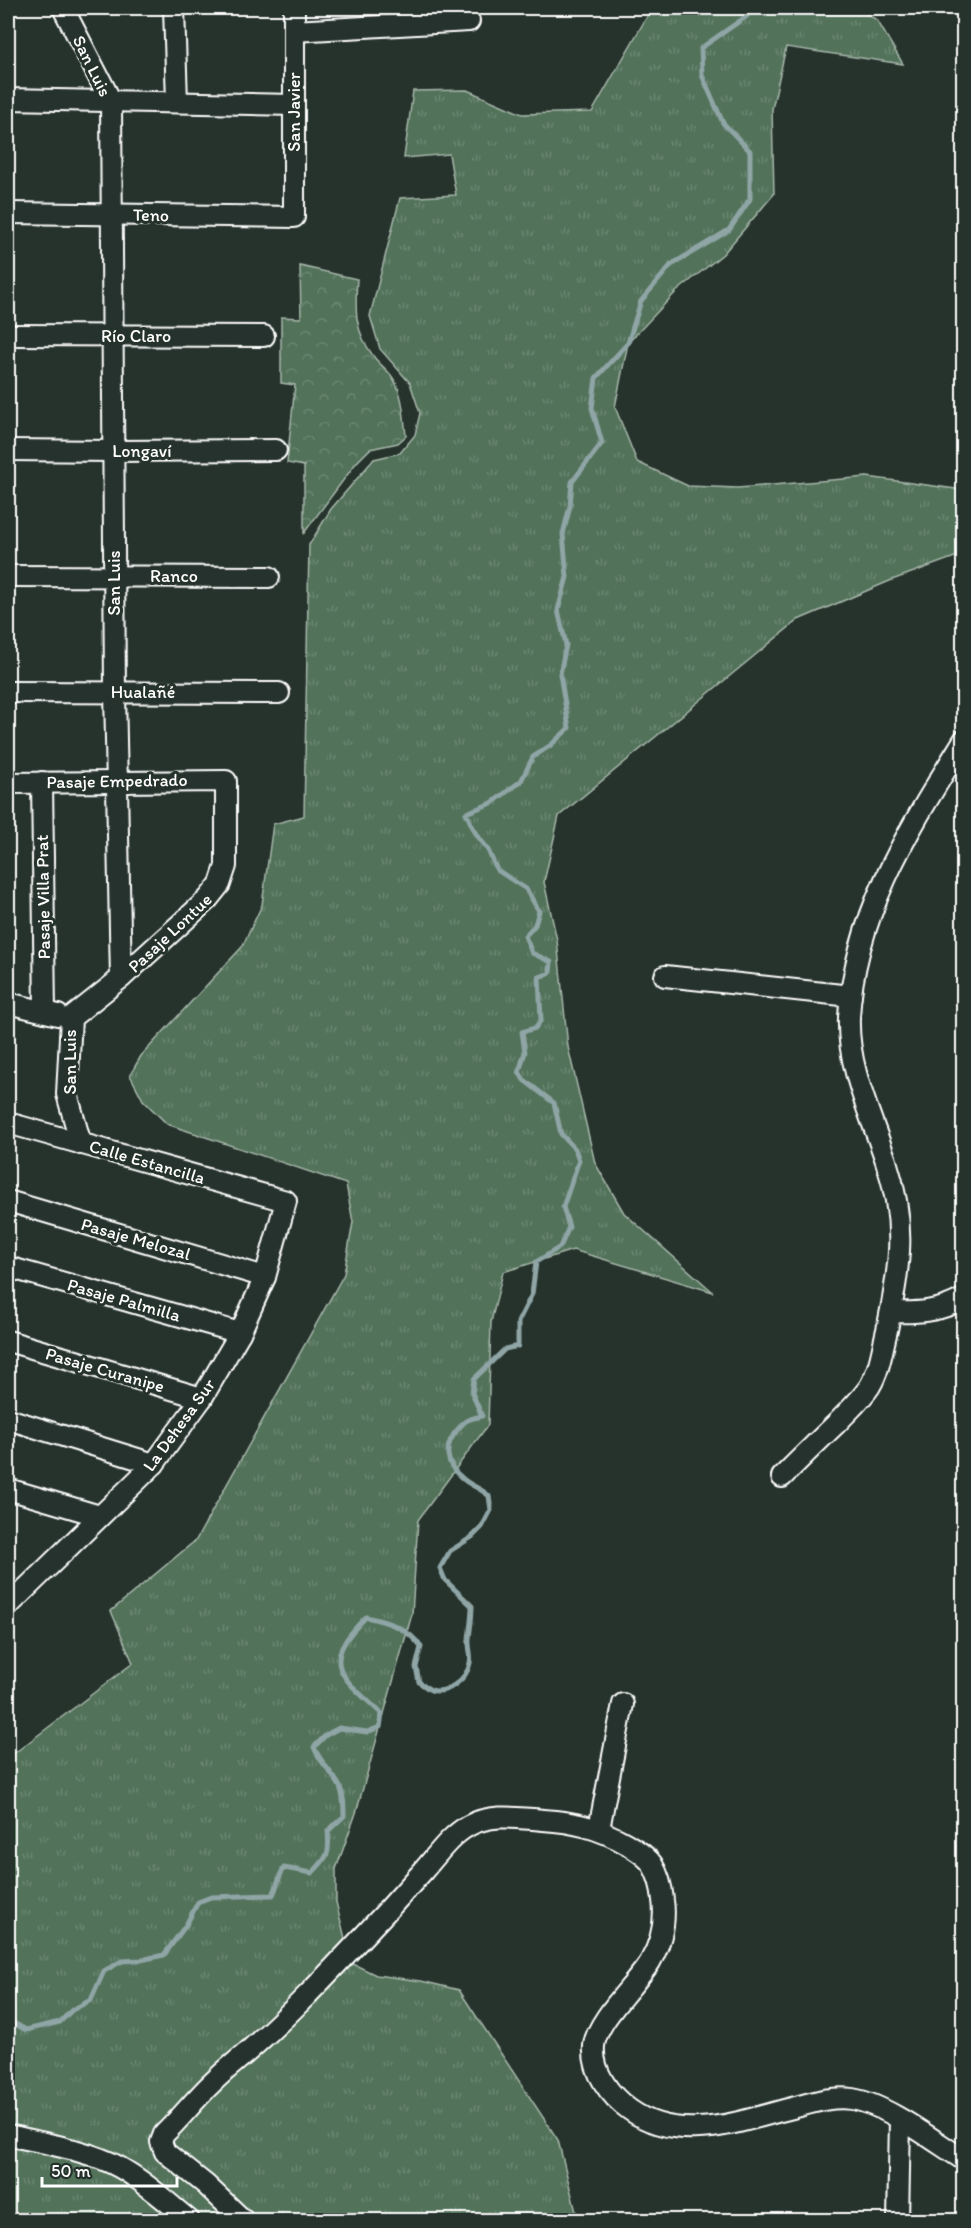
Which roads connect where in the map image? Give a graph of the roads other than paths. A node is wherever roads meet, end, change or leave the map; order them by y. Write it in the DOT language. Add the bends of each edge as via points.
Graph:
graph roads {
  1 [pos="63,8"];
  2 [pos="174,8"];
  3 [pos="294,8"];
  4 [pos="410,16"];
  5 [pos="469,21"];
  6 [pos="294,31"];
  7 [pos="8,99"];
  8 [pos="111,101"];
  9 [pos="177,102"];
  10 [pos="294,105"];
  11 [pos="8,213"];
  12 [pos="112,214"];
  13 [pos="294,217"];
  14 [pos="8,335"];
  15 [pos="114,336"];
  16 [pos="264,336"];
  17 [pos="8,450"];
  18 [pos="276,450"];
  19 [pos="114,452"];
  20 [pos="8,576"];
  21 [pos="114,576"];
  22 [pos="268,577"];
  23 [pos="8,692"];
  24 [pos="115,692"];
  25 [pos="279,693"];
  26 [pos="963,740"];
  27 [pos="118,781"];
  28 [pos="226,781"];
  29 [pos="42,782"];
  30 [pos="8,783"];
  31 [pos="665,976"];
  32 [pos="121,978"];
  33 [pos="851,996"];
  34 [pos="8,1004"];
  35 [pos="45,1012"];
  36 [pos="71,1018"];
  37 [pos="8,1123"];
  38 [pos="81,1144"];
  39 [pos="8,1201"];
  40 [pos="286,1202"];
  41 [pos="8,1267"];
  42 [pos="265,1277"];
  43 [pos="963,1298"];
  44 [pos="891,1312"];
  45 [pos="240,1333"];
  46 [pos="8,1341"];
  47 [pos="202,1398"];
  48 [pos="8,1419"];
  49 [pos="154,1464"];
  50 [pos="782,1477"];
  51 [pos="8,1490"];
  52 [pos="99,1516"];
  53 [pos="8,1606"];
  54 [pos="622,1704"];
  55 [pos="599,1829"];
  56 [pos="900,2120"];
  57 [pos="8,2135"];
  58 [pos="963,2160"];
  59 [pos="189,2220"];
  60 [pos="243,2220"];
  61 [pos="898,2220"];
  1 -- 8 [label="street, San Luis"];
  2 -- 9 [label="street"];
  3 -- 6 [label="street, San Javier"];
  4 -- 5 [label="street"];
  4 -- 6 [label="street"];
  6 -- 10 [label="street, San Javier"];
  7 -- 8 [label="street"];
  8 -- 9 [label="street"];
  8 -- 12 [label="street, San Luis"];
  9 -- 10 [label="street"];
  10 -- 13 [label="street, San Javier"];
  11 -- 12 [label="street, Teno"];
  12 -- 13 [label="street, Teno"];
  12 -- 15 [label="street, San Luis"];
  14 -- 15 [label="street, Río Claro"];
  15 -- 16 [label="street, Río Claro"];
  15 -- 19 [label="street, San Luis"];
  17 -- 19 [label="street, Longaví"];
  18 -- 19 [label="street, Longaví"];
  19 -- 21 [label="street, San Luis"];
  20 -- 21 [label="street, Ranco"];
  21 -- 22 [label="street, Ranco"];
  21 -- 24 [label="street, San Luis"];
  23 -- 24 [label="street, Hualañé"];
  24 -- 25 [label="street, Hualañé"];
  24 -- 27 [label="street, San Luis"];
  26 -- 33 [label="street" via="910,827 883,883 863,940"];
  27 -- 28 [label="street, Pasaje Empedrado"];
  27 -- 29 [label="street, Pasaje Empedrado"];
  27 -- 32 [label="street, San Luis"];
  28 -- 32 [label="street, Pasaje Lontue" via="226,866 220,884"];
  29 -- 30 [label="street, Pasaje Empedrado"];
  29 -- 35 [label="street, Pasaje Villa Prat"];
  31 -- 33 [label="street"];
  32 -- 36 [label="street, San Luis"];
  33 -- 44 [label="street" via="853,1058 893,1181 900,1221 899,1270"];
  34 -- 35 [label="street"];
  35 -- 36 [label="street"];
  36 -- 38 [label="street, San Luis" via="68,1094"];
  37 -- 38 [label="street, Calle Estancilla"];
  38 -- 40 [label="street, Calle Estancilla"];
  39 -- 42 [label="street, Pasaje Melozal"];
  40 -- 42 [label="street, La Dehesa Sur"];
  41 -- 45 [label="street, Pasaje Palmilla"];
  42 -- 45 [label="street, La Dehesa Sur"];
  43 -- 44 [label="street" via="929,1311"];
  44 -- 50 [label="street" via="878,1371 870,1387"];
  45 -- 47 [label="street, La Dehesa Sur"];
  46 -- 47 [label="street, Pasaje Curanipe"];
  47 -- 49 [label="street, La Dehesa Sur"];
  48 -- 49 [label="street"];
  49 -- 52 [label="street, La Dehesa Sur"];
  51 -- 52 [label="street"];
  52 -- 53 [label="street, La Dehesa Sur"];
  54 -- 55 [label="street"];
  55 -- 56 [label="street" via="642,1853 652,1864 664,1910 661,1936 651,1960 596,2037 597,2068 617,2099 650,2121 687,2130 835,2098 870,2104"];
  55 -- 60 [label="street" via="574,1822 500,1818 481,1820 464,1828 303,1999 164,2134 162,2148"];
  56 -- 58 [label="street"];
  56 -- 61 [label="street"];
  57 -- 59 [label="street" via="68,2148 119,2167"];
}
